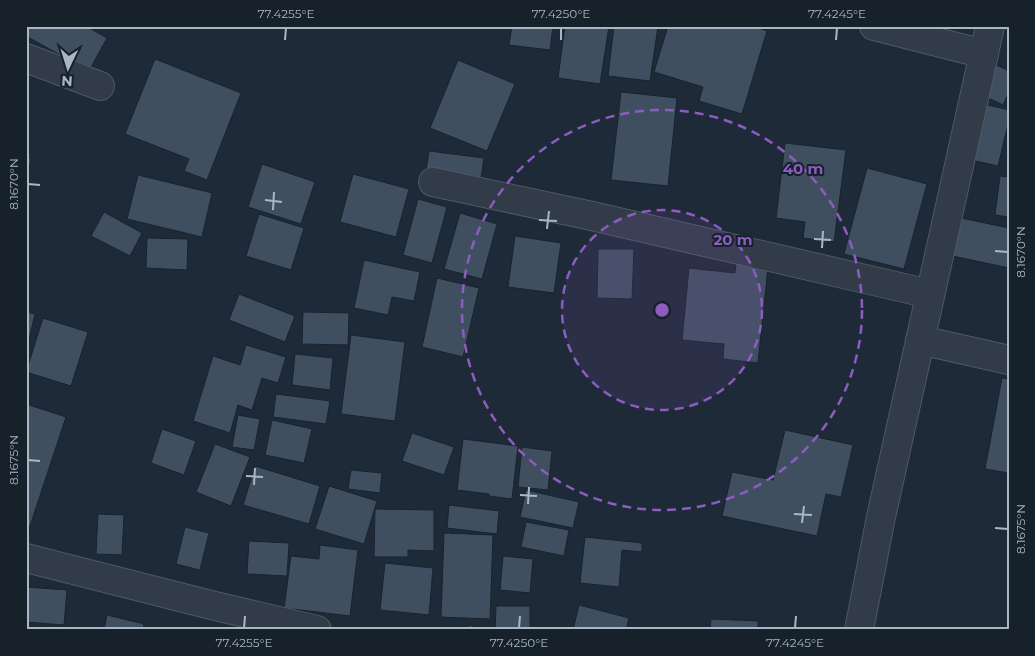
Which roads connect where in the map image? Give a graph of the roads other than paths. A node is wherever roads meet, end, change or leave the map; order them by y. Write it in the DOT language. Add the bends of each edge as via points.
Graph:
graph roads {
  1 [pos="874,26"];
  2 [pos="990,26"];
  3 [pos="984,54"];
  4 [pos="26,58"];
  5 [pos="100,86"];
  6 [pos="433,182"];
  7 [pos="930,294"];
  8 [pos="920,340"];
  9 [pos="1009,360"];
  10 [pos="26,558"];
  11 [pos="317,630"];
  12 [pos="859,630"];
  1 -- 3 [label="street"];
  2 -- 3 [label="street"];
  3 -- 7 [label="street"];
  4 -- 5 [label="street"];
  6 -- 7 [label="street"];
  7 -- 8 [label="street"];
  8 -- 9 [label="street"];
  8 -- 12 [label="street" via="880,517"];
  10 -- 11 [label="street"];
}
